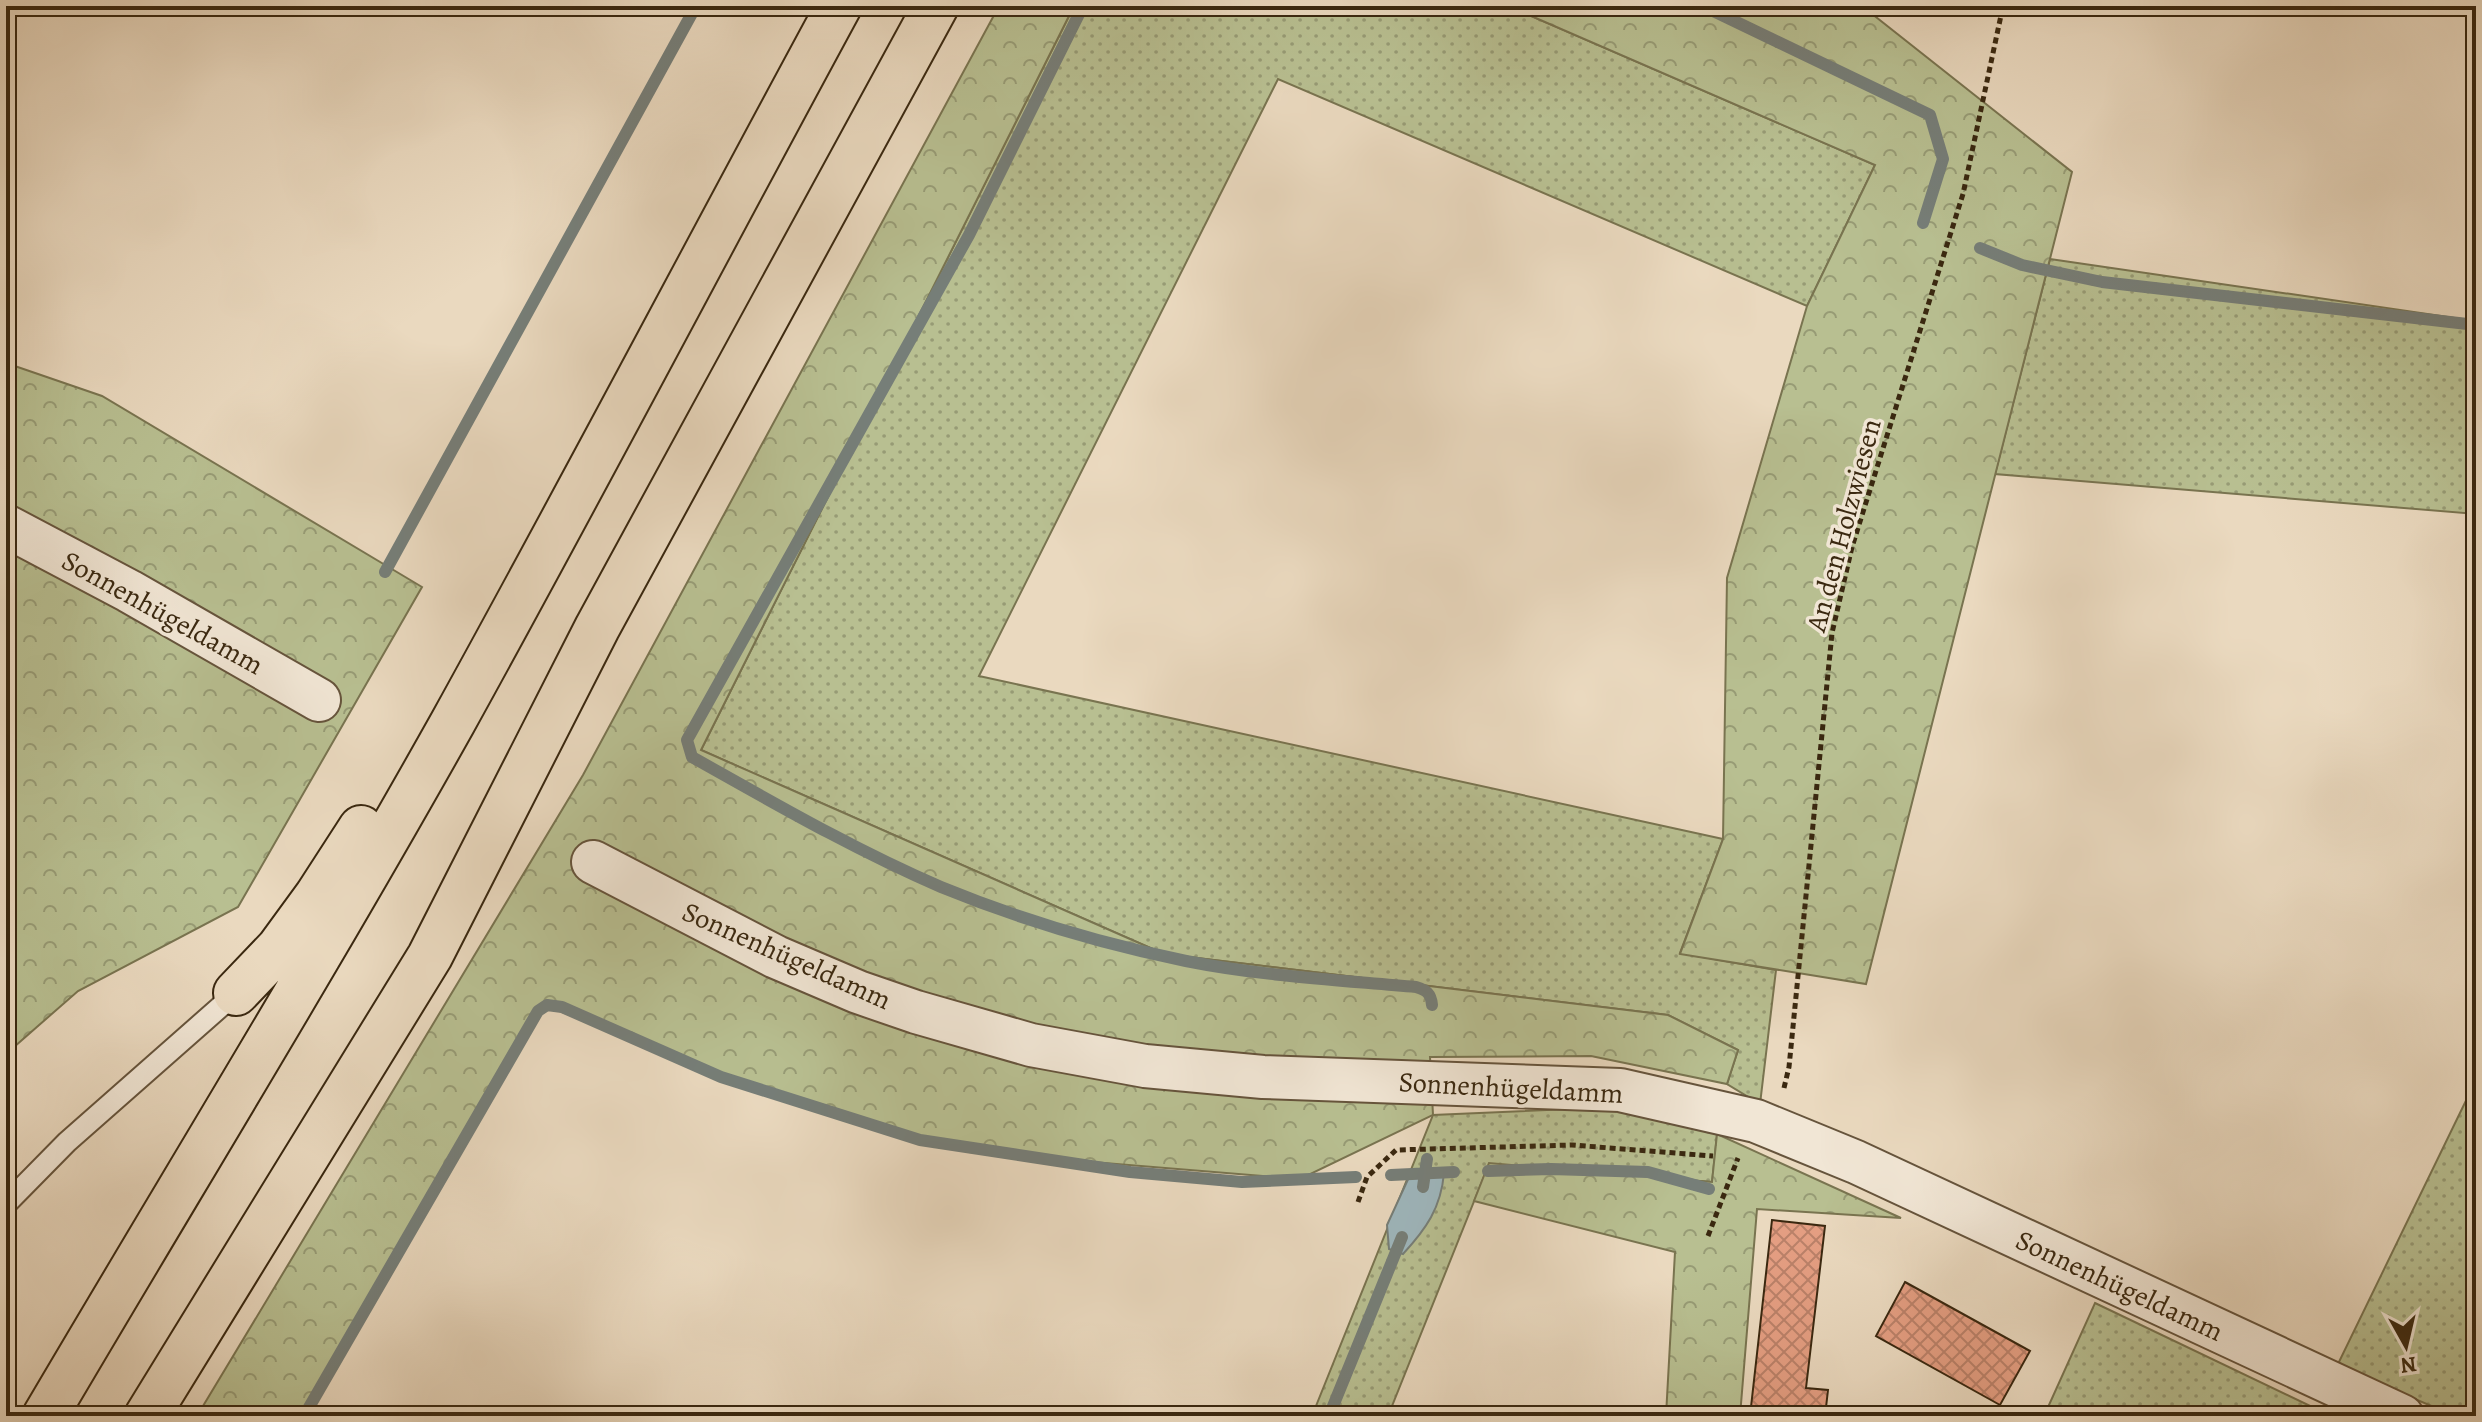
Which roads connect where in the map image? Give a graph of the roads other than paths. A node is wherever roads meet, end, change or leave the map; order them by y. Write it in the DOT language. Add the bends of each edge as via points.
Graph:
graph roads {
  1 [pos="839,6"];
  2 [pos="936,6"];
  3 [pos="6,526"];
  4 [pos="319,700"];
  5 [pos="453,720"];
  6 [pos="593,862"];
  7 [pos="236,993"];
  8 [pos="6,1204"];
  9 [pos="45,1416"];
  10 [pos="147,1416"];
  11 [pos="2402,1416"];
  1 -- 5 [label="highway"];
  2 -- 10 [label="highway" via="597,628 430,956"];
  3 -- 4 [label="street, Sonnenhügeldamm"];
  5 -- 7 [label="highway" via="353,838 279,948"];
  5 -- 9 [label="highway"];
  6 -- 11 [label="street, Sonnenhügeldamm" via="776,957 858,992 1031,1045 1145,1066 1263,1077 1620,1090 1756,1121 1856,1162"];
  7 -- 8 [label="lane" via="67,1142"];
}
